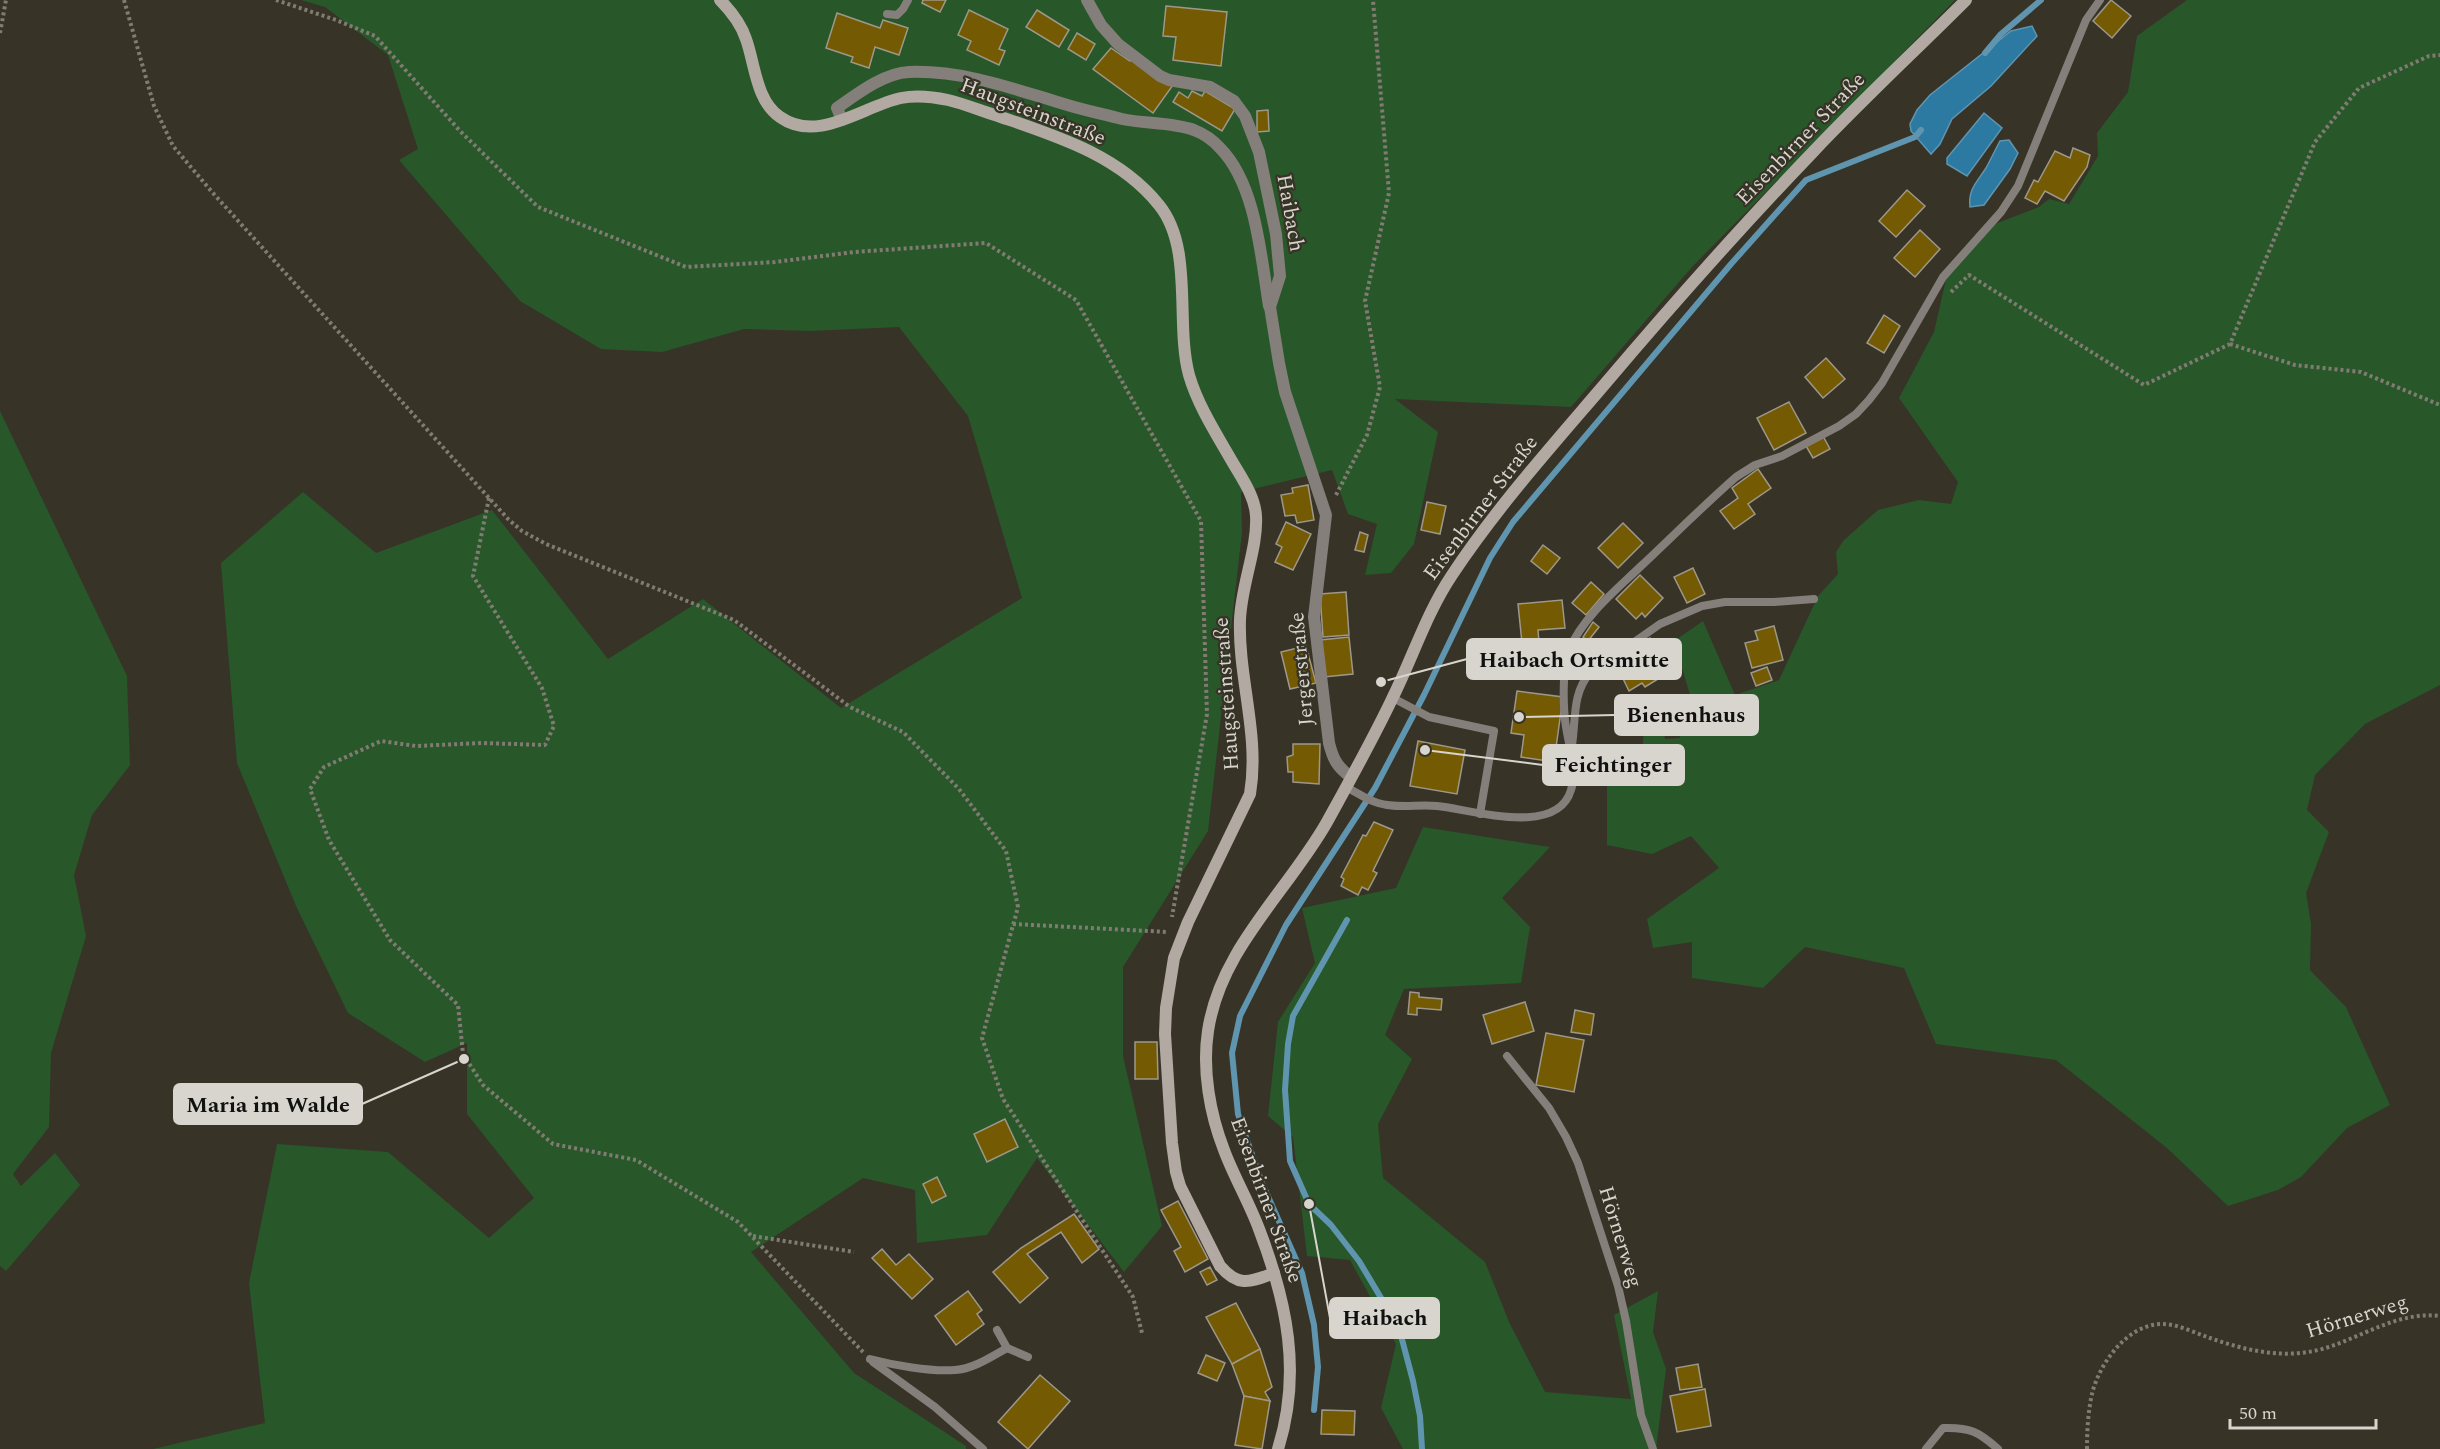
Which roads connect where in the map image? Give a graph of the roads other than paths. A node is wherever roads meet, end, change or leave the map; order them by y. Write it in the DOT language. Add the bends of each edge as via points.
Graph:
graph roads {
  1 [pos="720,0"];
  2 [pos="908,0"];
  3 [pos="1087,0"];
  4 [pos="1966,0"];
  5 [pos="2100,0"];
  6 [pos="887,14"];
  7 [pos="842,120"];
  8 [pos="1270,308"];
  9 [pos="1326,515"];
  10 [pos="1814,599"];
  11 [pos="1393,698"];
  12 [pos="1570,754"];
  13 [pos="1349,782"];
  14 [pos="1480,814"];
  15 [pos="1507,1056"];
  16 [pos="1274,1273"];
  17 [pos="997,1330"];
  18 [pos="1007,1348"];
  19 [pos="1028,1357"];
  20 [pos="983,1449"];
  21 [pos="1278,1449"];
  22 [pos="1653,1449"];
  23 [pos="1926,1449"];
  24 [pos="1998,1449"];
  1 -- 7 [label="main road, Haugsteinstraße" via="745,36 762,93 774,112 792,124 806,127"];
  2 -- 6 [label="lane" via="897,15"];
  3 -- 8 [label="street, Haibach" via="1118,44 1160,76 1210,87 1234,100 1245,116 1259,152 1276,234 1280,276"];
  4 -- 11 [label="main road, Eisenbirner Straße" via="1815,150 1697,276 1534,467 1450,577 1426,619"];
  5 -- 12 [label="lane" via="2086,20 2018,186 2001,212 1942,277 1869,400 1839,426 1736,477 1616,590 1578,634 1566,664 1565,723"];
  7 -- 8 [label="street" via="837,108 869,87 907,72 945,73 1130,121 1194,130 1220,147 1241,179 1254,219"];
  7 -- 16 [label="main road, Haugsteinstraße" via="903,98 948,100 1100,156 1144,188 1161,207 1172,228 1179,258 1189,373 1209,420 1246,485 1256,515 1240,622 1253,774 1246,802 1188,922 1170,975 1165,1034 1172,1143 1180,1186 1220,1266 1240,1282"];
  8 -- 9 [label="street, Haibach" via="1285,392"];
  9 -- 13 [label="street, Jergerstraße" via="1314,617 1332,758"];
  10 -- 12 [label="lane" via="1725,602 1702,606 1660,624 1581,683"];
  11 -- 13 [label="main road, Eisenbirner Straße"];
  11 -- 14 [label="lane" via="1429,717 1494,730"];
  12 -- 14 [label="lane" via="1571,790 1553,811 1528,818"];
  13 -- 14 [label="lane" via="1358,793 1389,806 1437,806"];
  13 -- 16 [label="main road, Eisenbirner Straße" via="1310,851 1238,952 1222,982 1208,1032 1209,1090 1216,1125"];
  15 -- 22 [label="lane, Hörnerweg" via="1549,1108 1578,1163 1618,1286 1641,1415"];
  16 -- 21 [label="main road, Eisenbirner Straße" via="1284,1311 1292,1375 1289,1407"];
  17 -- 18 [label="lane"];
  18 -- 19 [label="lane"];
  18 -- 20 [label="lane" via="955,1370 896,1366 870,1359"];
  23 -- 24 [label="lane" via="1943,1428 1965,1427"];
}
